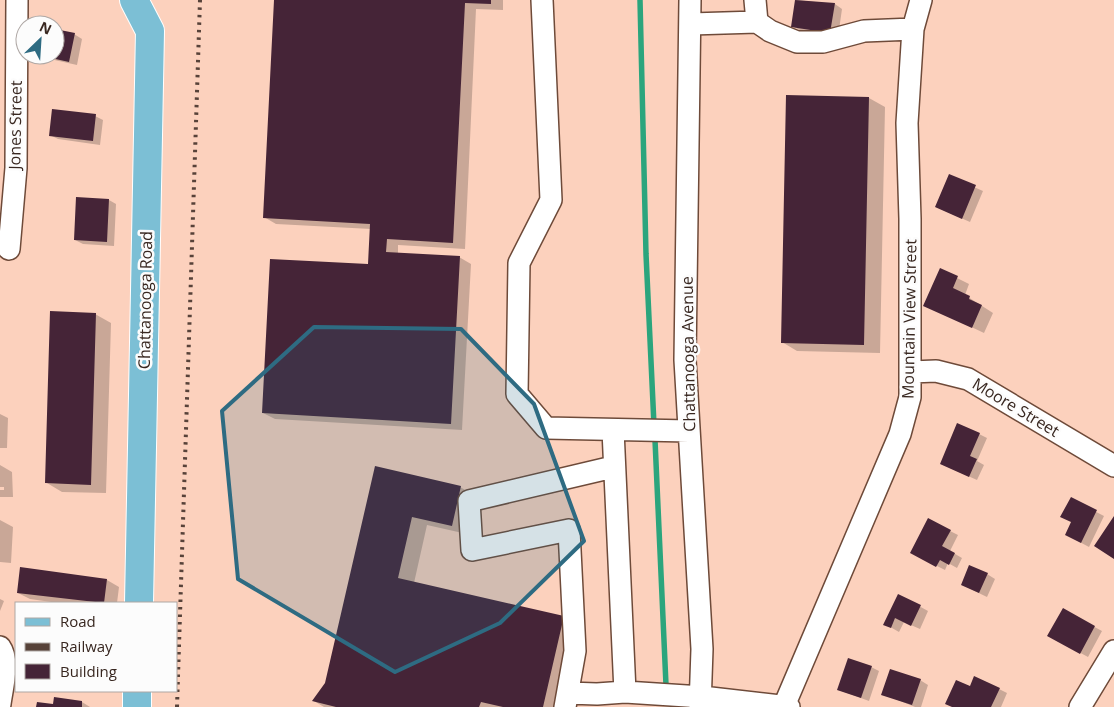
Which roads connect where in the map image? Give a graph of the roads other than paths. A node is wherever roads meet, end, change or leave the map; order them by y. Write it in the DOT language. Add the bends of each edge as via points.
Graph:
graph roads {
  1 [pos="16,0"];
  2 [pos="134,0"];
  3 [pos="542,0"];
  4 [pos="690,0"];
  5 [pos="755,0"];
  6 [pos="921,0"];
  7 [pos="757,22"];
  8 [pos="691,24"];
  9 [pos="913,29"];
  10 [pos="8,168"];
  11 [pos="8,249"];
  12 [pos="911,372"];
  13 [pos="613,430"];
  14 [pos="689,431"];
  15 [pos="1114,466"];
  16 [pos="613,467"];
  17 [pos="139,602"];
  18 [pos="0,647"];
  19 [pos="1114,651"];
  20 [pos="137,692"];
  21 [pos="625,692"];
  22 [pos="566,700"];
  23 [pos="701,702"];
  24 [pos="0,704"];
  25 [pos="786,706"];
  26 [pos="137,707"];
  27 [pos="1080,707"];
  1 -- 10 [label="street, Jones Street"];
  2 -- 17 [label="main road, Chattanooga Road" via="150,31"];
  3 -- 13 [label="street" via="551,200 519,263 517,394 546,428"];
  4 -- 8 [label="street, Chattanooga Avenue"];
  5 -- 7 [label="street"];
  6 -- 9 [label="street, Mountain View Street"];
  7 -- 8 [label="street"];
  7 -- 9 [label="street" via="797,42 823,42 864,31"];
  8 -- 14 [label="street, Chattanooga Avenue" via="685,360"];
  9 -- 12 [label="street, Mountain View Street" via="907,123"];
  10 -- 11 [label="street, Jones Street"];
  12 -- 15 [label="street, Moore Street" via="936,371 968,379"];
  12 -- 25 [label="street, Mountain View Street" via="910,397 900,434"];
  13 -- 14 [label="street"];
  13 -- 16 [label="street"];
  14 -- 23 [label="street, Chattanooga Avenue" via="702,649"];
  16 -- 21 [label="street"];
  16 -- 22 [label="street" via="469,501 472,550 570,530 575,651"];
  18 -- 24 [label="street" via="4,662"];
  19 -- 27 [label="street"];
  20 -- 26 [label="main road"];
  21 -- 22 [label="street"];
  21 -- 23 [label="street"];
  23 -- 25 [label="street"];
}
